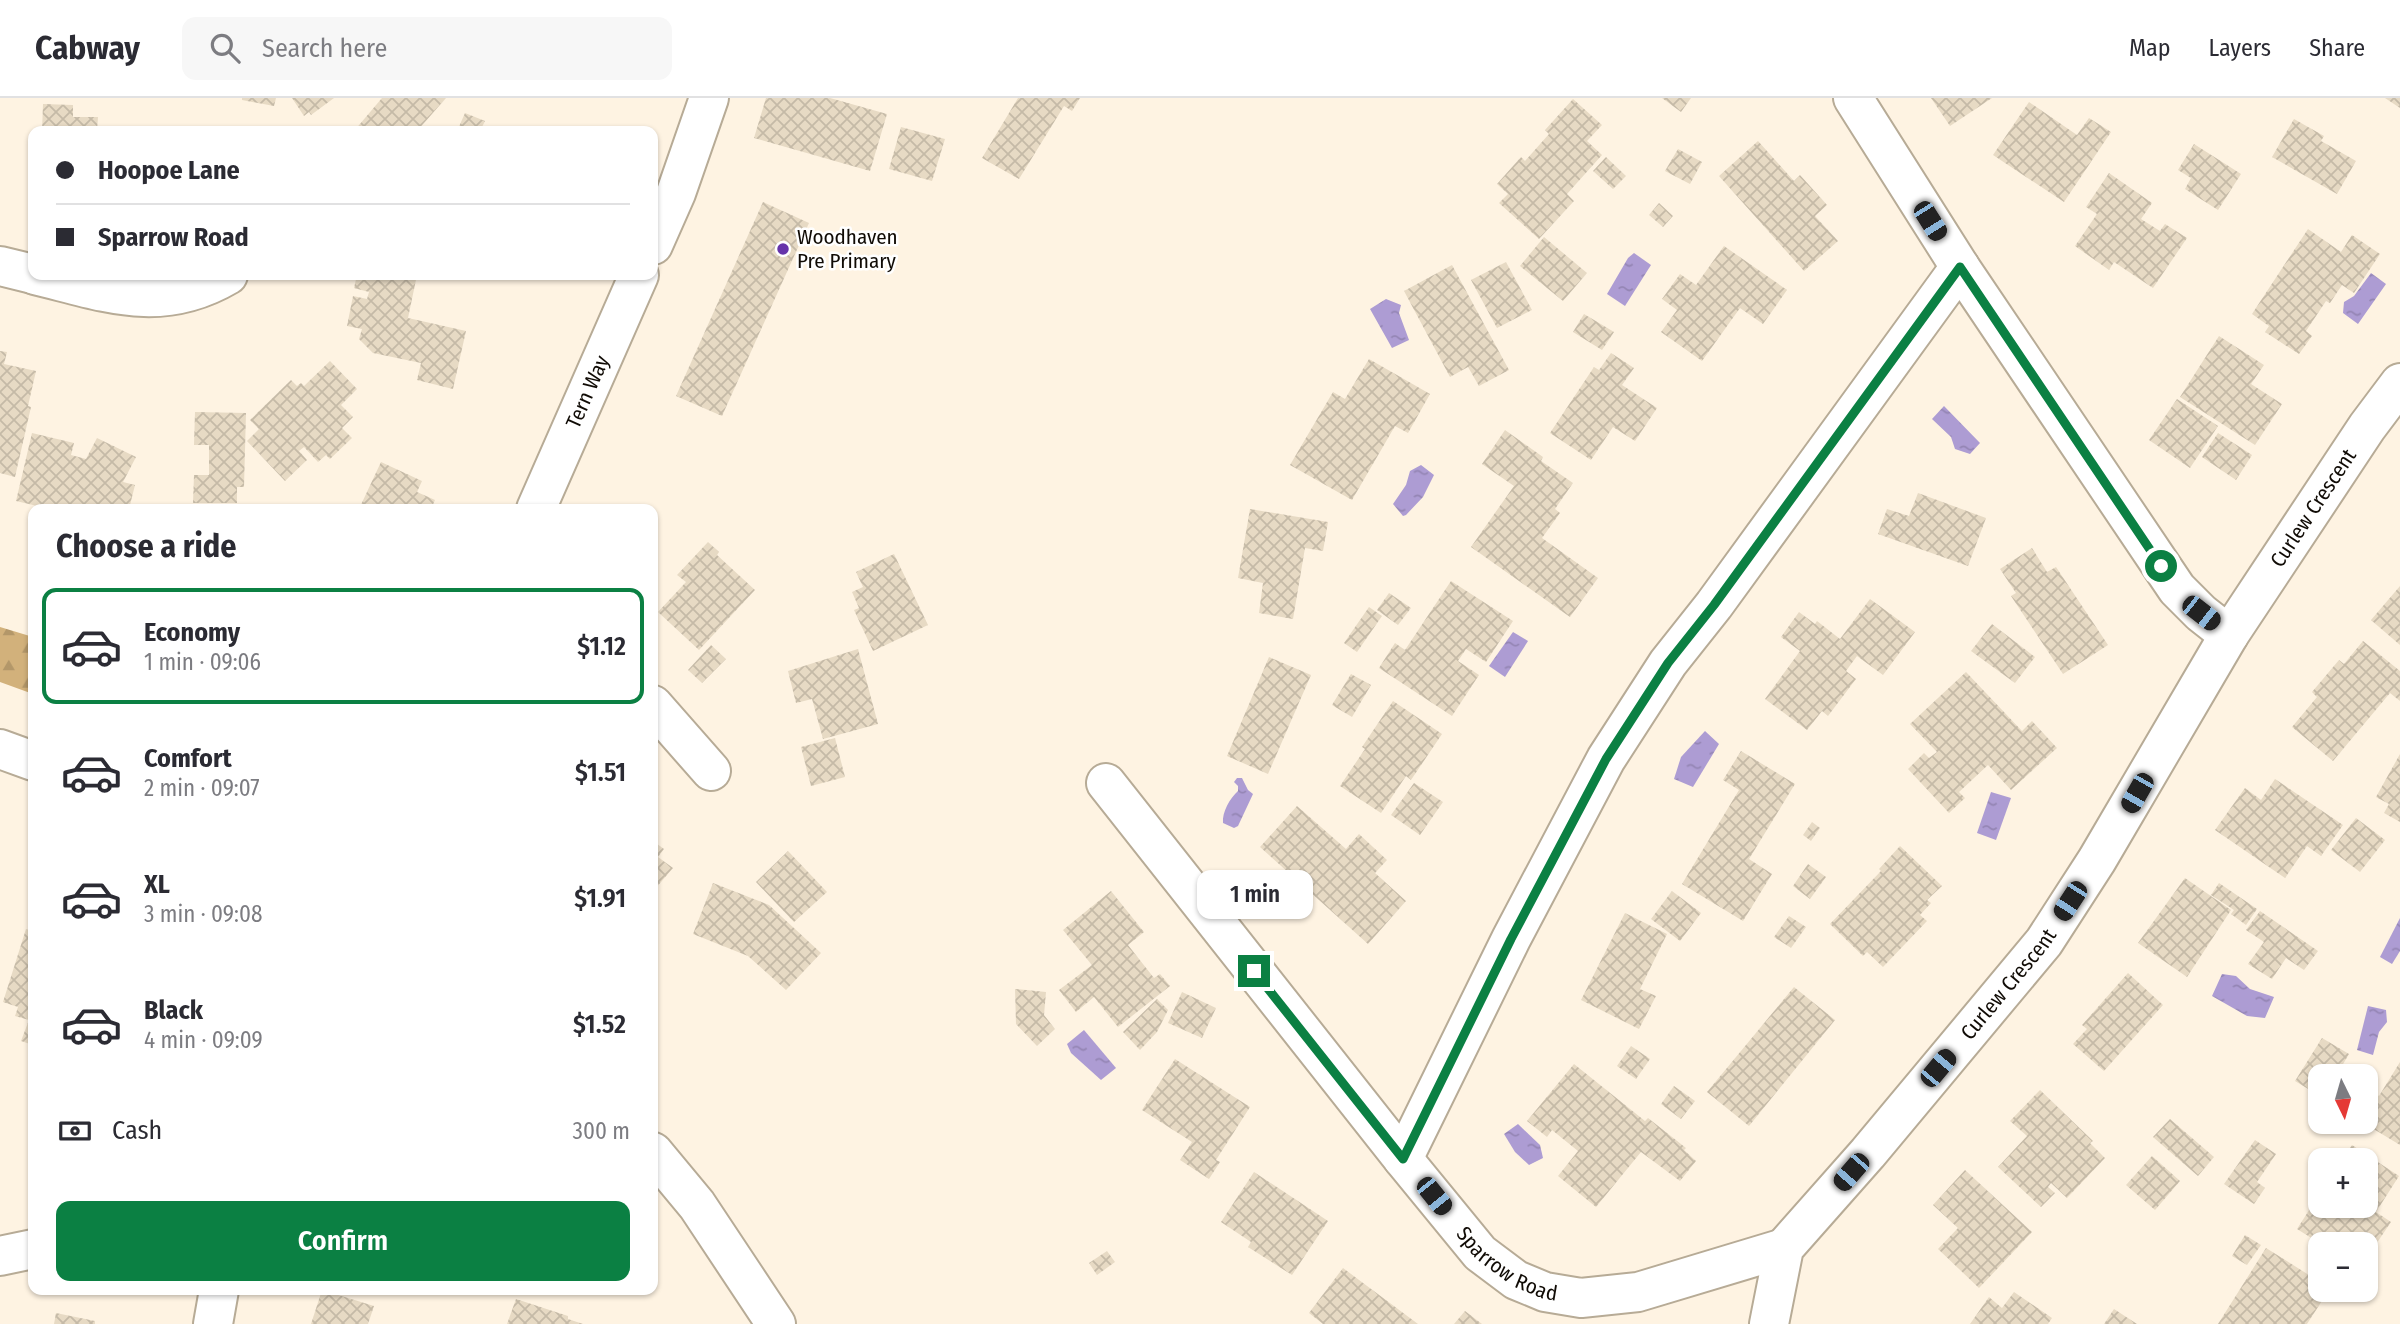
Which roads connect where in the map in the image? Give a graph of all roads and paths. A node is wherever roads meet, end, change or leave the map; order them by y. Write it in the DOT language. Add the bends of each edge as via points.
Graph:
graph roads {
  1 [pos="709,98"];
  2 [pos="1853,98"];
  3 [pos="658,234"];
  4 [pos="0,266"];
  5 [pos="1960,267"];
  6 [pos="28,273"];
  7 [pos="54,280"];
  8 [pos="219,280"];
  9 [pos="637,280"];
  10 [pos="2400,383"];
  11 [pos="538,504"];
  12 [pos="2229,635"];
  13 [pos="658,711"];
  14 [pos="0,749"];
  15 [pos="28,759"];
  16 [pos="710,771"];
  17 [pos="1106,783"];
  18 [pos="658,1158"];
  19 [pos="1403,1159"];
  20 [pos="1784,1248"];
  21 [pos="28,1250"];
  22 [pos="0,1256"];
  23 [pos="218,1295"];
  24 [pos="212,1324"];
  25 [pos="776,1324"];
  26 [pos="1769,1324"];
  1 -- 3 [label="street"];
  2 -- 5 [label="street"];
  4 -- 6 [label="street"];
  5 -- 12 [label="street" via="2177,589"];
  5 -- 19 [label="street" via="1668,663 1606,759"];
  7 -- 8 [label="street" via="155,298 176,297"];
  9 -- 11 [label="street, Tern Way"];
  10 -- 12 [label="street, Curlew Crescent"];
  12 -- 20 [label="street, Curlew Crescent" via="2044,942"];
  13 -- 16 [label="street"];
  14 -- 15 [label="street"];
  17 -- 19 [label="street, Sparrow Road"];
  18 -- 25 [label="street" via="697,1205"];
  19 -- 20 [label="street, Sparrow Road" via="1480,1253 1516,1280 1545,1293 1581,1298 1639,1292"];
  20 -- 26 [label="street"];
  21 -- 22 [label="street"];
  23 -- 24 [label="street"];
}
